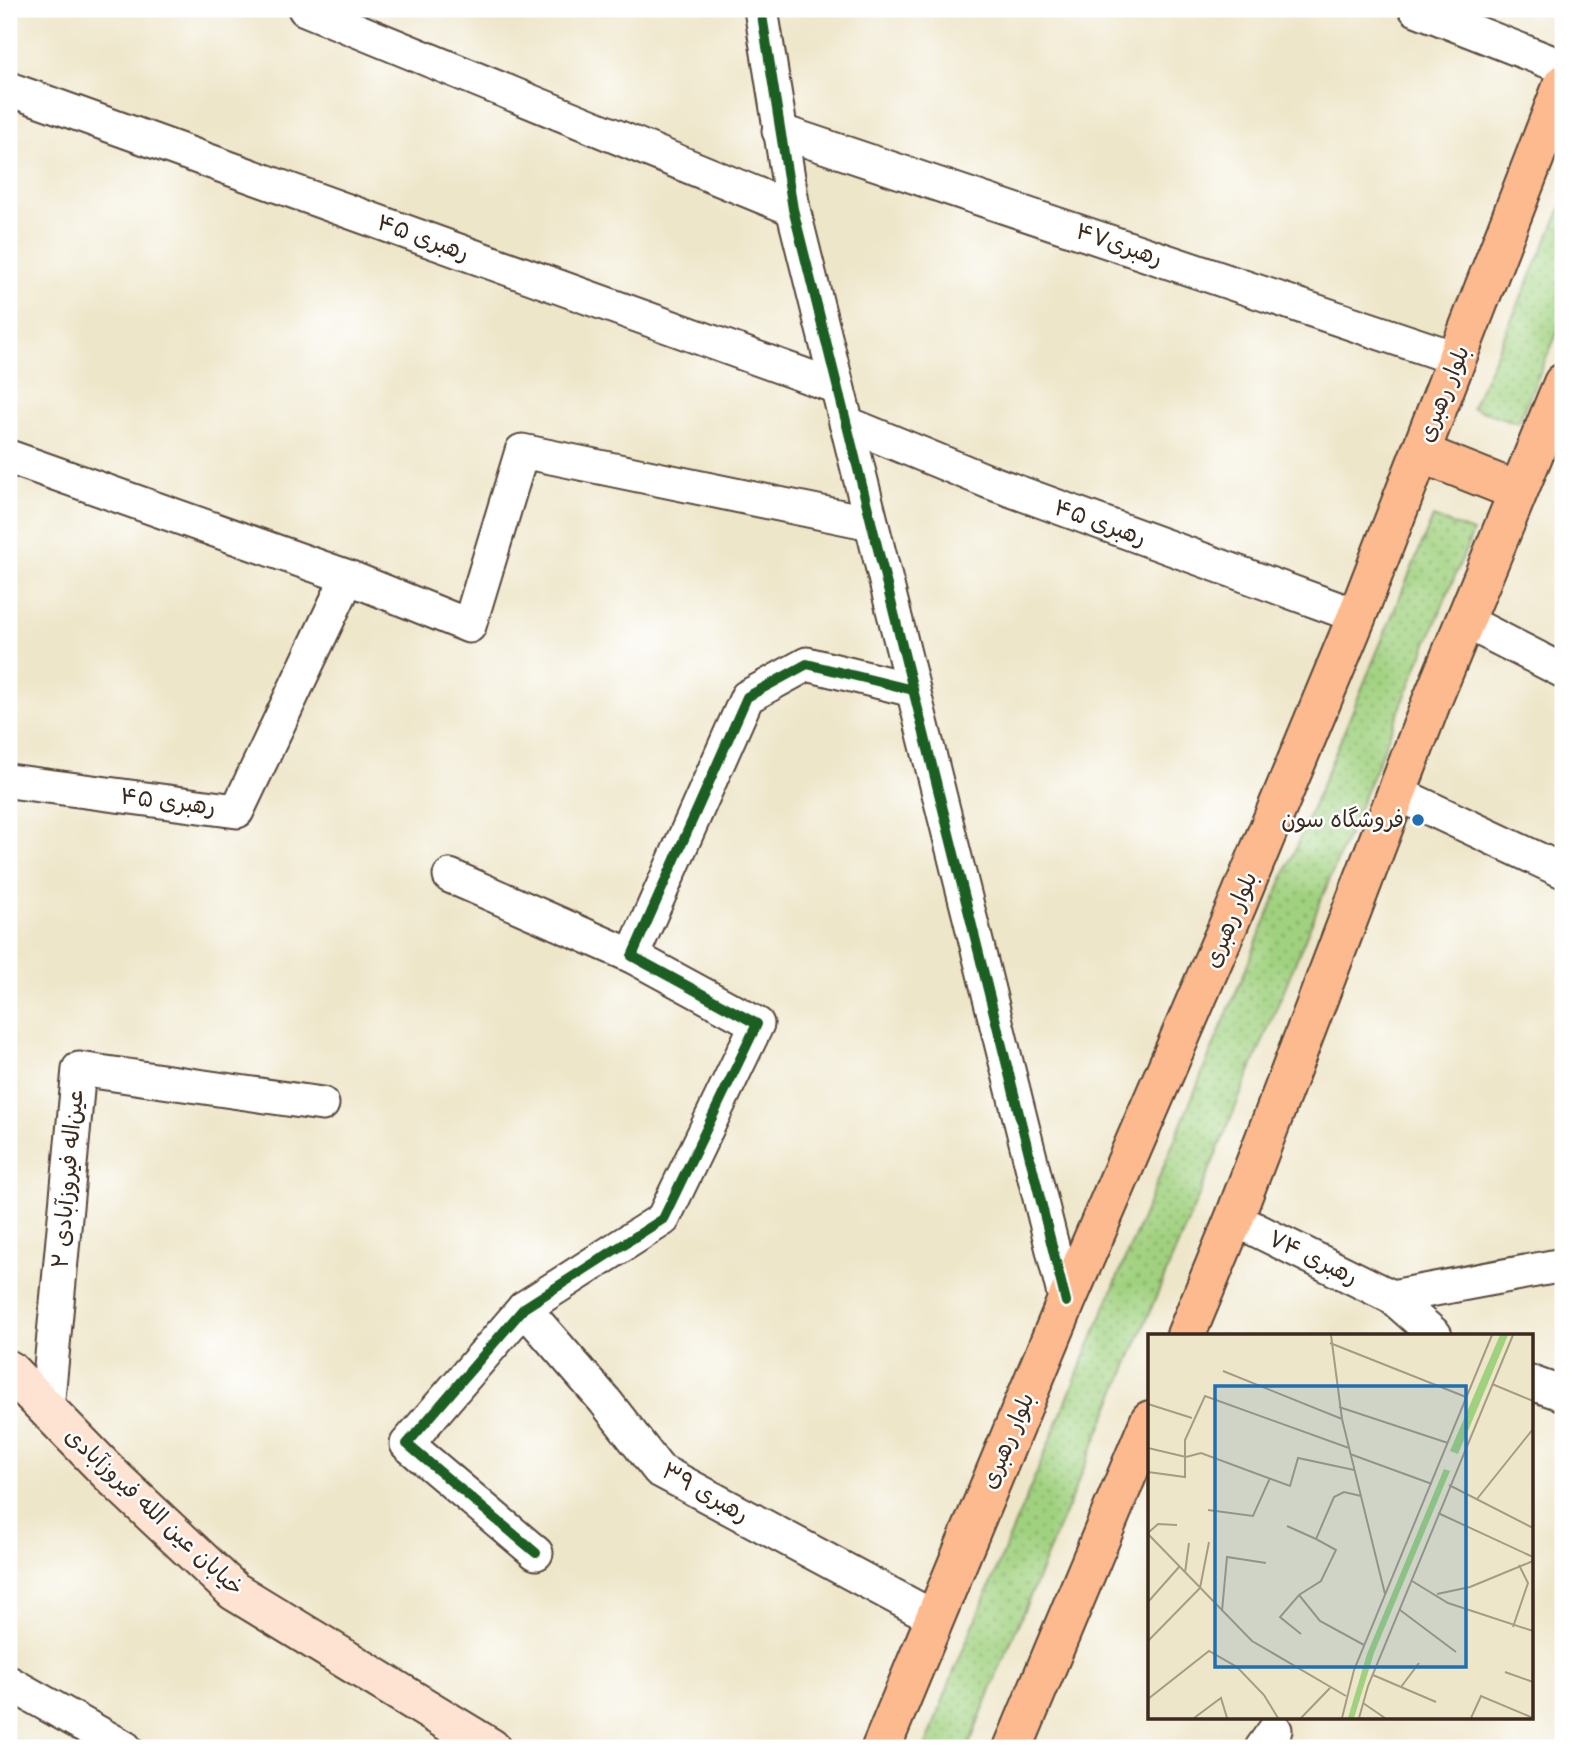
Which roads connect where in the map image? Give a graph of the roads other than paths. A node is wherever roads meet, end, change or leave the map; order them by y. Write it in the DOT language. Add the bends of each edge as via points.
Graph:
graph roads {
  1 [pos="305,9"];
  2 [pos="761,9"];
  3 [pos="1416,9"];
  4 [pos="1563,67"];
  5 [pos="1563,84"];
  6 [pos="9,89"];
  7 [pos="779,131"];
  8 [pos="793,209"];
  9 [pos="1458,359"];
  10 [pos="1563,383"];
  11 [pos="837,387"];
  12 [pos="846,423"];
  13 [pos="1421,453"];
  14 [pos="9,457"];
  15 [pos="1517,491"];
  16 [pos="871,523"];
  17 [pos="348,578"];
  18 [pos="1357,616"];
  19 [pos="1465,621"];
  20 [pos="1563,671"];
  21 [pos="913,690"];
  22 [pos="9,781"];
  23 [pos="1397,793"];
  24 [pos="1563,871"];
  25 [pos="450,876"];
  26 [pos="632,956"];
  27 [pos="322,1104"];
  28 [pos="1234,1219"];
  29 [pos="1563,1265"];
  30 [pos="1392,1297"];
  31 [pos="1066,1302"];
  32 [pos="524,1308"];
  33 [pos="1186,1334"];
  34 [pos="1434,1334"];
  35 [pos="9,1370"];
  36 [pos="1534,1384"];
  37 [pos="1563,1394"];
  38 [pos="47,1409"];
  39 [pos="1148,1425"];
  40 [pos="536,1553"];
  41 [pos="935,1618"];
  42 [pos="9,1682"];
  43 [pos="125,1748"];
  44 [pos="491,1748"];
  45 [pos="881,1748"];
  46 [pos="1013,1748"];
  1 -- 8 [label="street"];
  2 -- 7 [label="street"];
  3 -- 4 [label="street"];
  5 -- 9 [label="main road, بلوار رهبری"];
  6 -- 11 [label="street, رهبری ۴۵"];
  7 -- 8 [label="street"];
  7 -- 9 [label="street, ۴۷رهبری"];
  8 -- 11 [label="street"];
  9 -- 13 [label="main road, بلوار رهبری"];
  10 -- 15 [label="main road"];
  11 -- 12 [label="street"];
  12 -- 16 [label="street"];
  12 -- 18 [label="street, رهبری ۴۵" via="987,481"];
  13 -- 15 [label="main road"];
  13 -- 18 [label="main road, بلوار رهبری"];
  14 -- 17 [label="street"];
  15 -- 19 [label="main road"];
  16 -- 17 [label="street" via="522,451 469,626"];
  16 -- 21 [label="street"];
  17 -- 22 [label="street, رهبری ۴۵" via="237,811"];
  18 -- 31 [label="main road, بلوار رهبری"];
  19 -- 20 [label="street"];
  19 -- 23 [label="main road"];
  21 -- 26 [label="street" via="807,664 747,697"];
  21 -- 31 [label="street"];
  23 -- 24 [label="street"];
  23 -- 28 [label="main road"];
  25 -- 26 [label="street"];
  26 -- 32 [label="street" via="757,1024 663,1219"];
  27 -- 38 [label="street, عین‌اله فیروزآبادی ۲" via="79,1069"];
  28 -- 30 [label="street, رهبری ۷۴"];
  28 -- 33 [label="main road"];
  29 -- 30 [label="street"];
  30 -- 34 [label="street, رهبری ۷۴"];
  31 -- 41 [label="main road, بلوار رهبری"];
  32 -- 40 [label="street" via="407,1444"];
  32 -- 41 [label="street, رهبری ۳۹" via="659,1470"];
  35 -- 38 [label="main road, خیابان عین الله فیروزآبادی"];
  36 -- 37 [label="street"];
  38 -- 44 [label="main road, خیابان عین الله فیروزآبادی" via="234,1591"];
  39 -- 46 [label="main road"];
  41 -- 45 [label="main road, بلوار رهبری"];
  42 -- 43 [label="street"];
}
